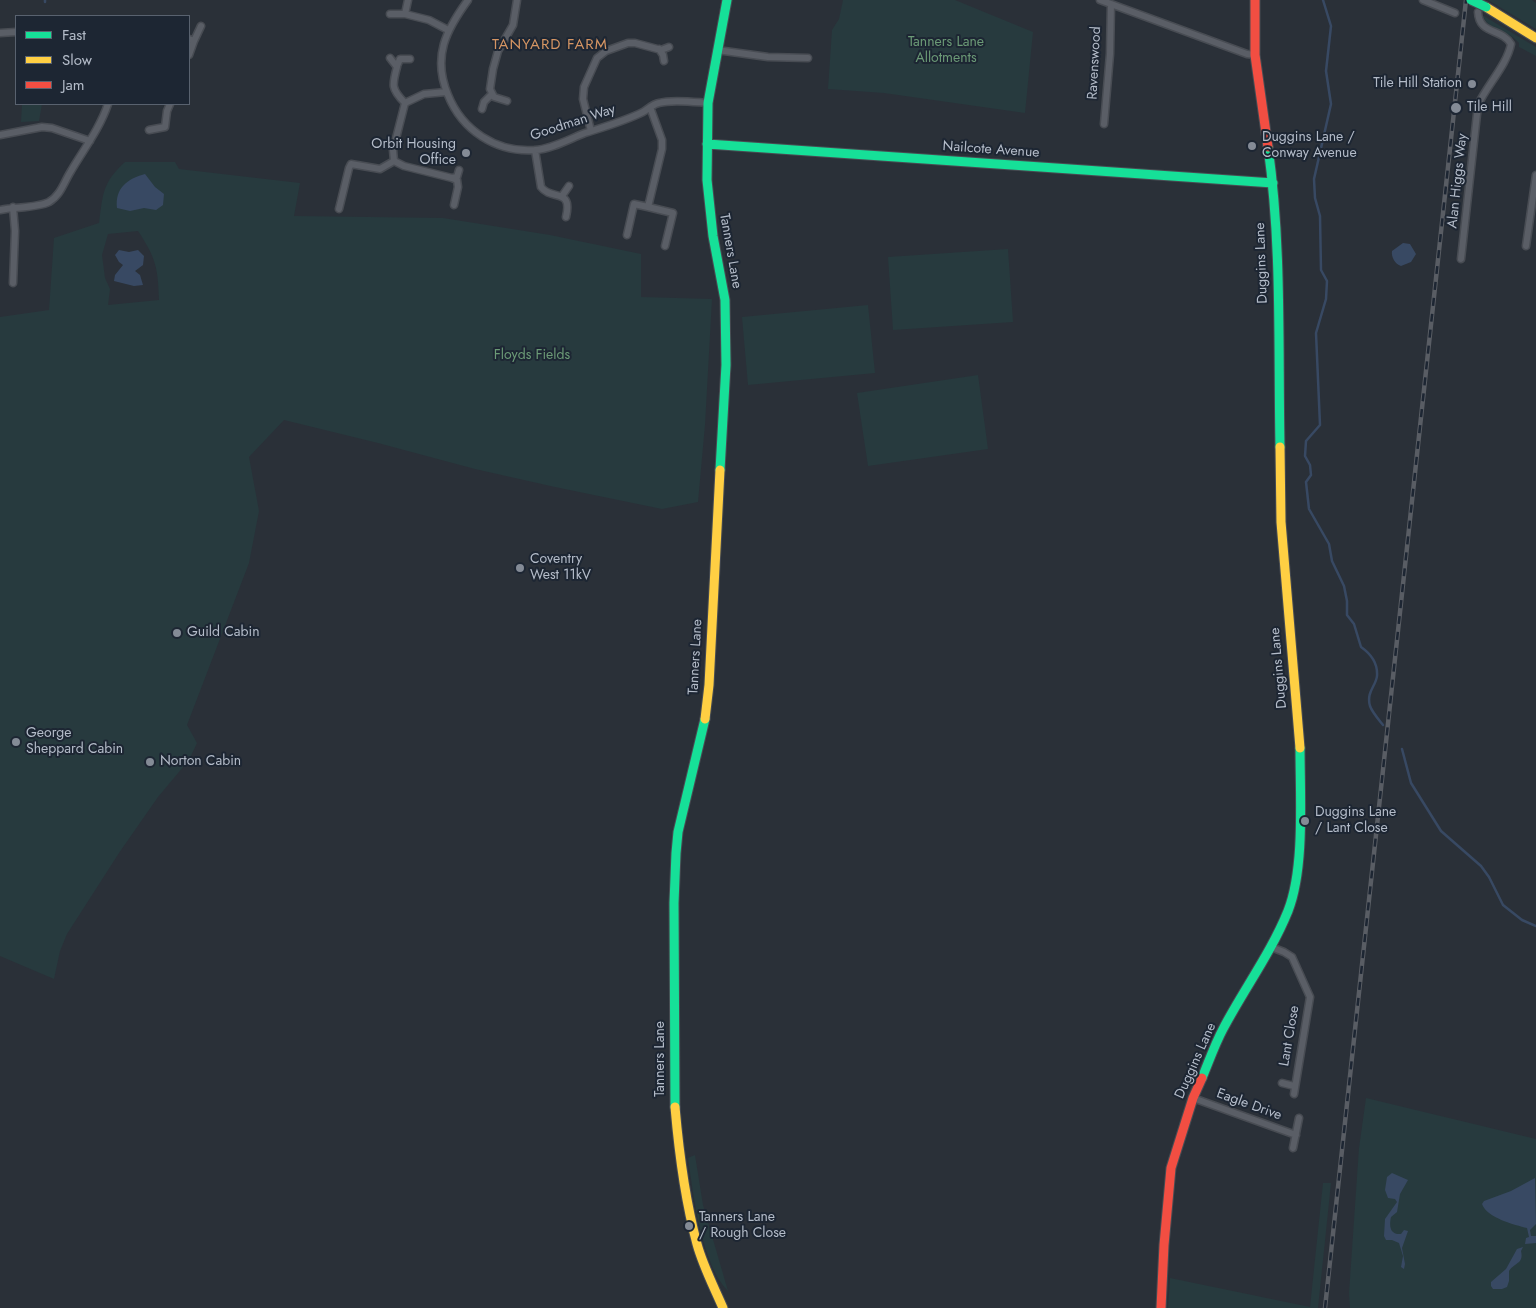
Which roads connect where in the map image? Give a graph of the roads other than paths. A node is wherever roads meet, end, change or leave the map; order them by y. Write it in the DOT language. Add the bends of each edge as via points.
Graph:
graph roads {
  1 [pos="408,0"];
  2 [pos="468,0"];
  3 [pos="517,0"];
  4 [pos="727,0"];
  5 [pos="1100,0"];
  6 [pos="1255,0"];
  7 [pos="1423,0"];
  8 [pos="1472,0"];
  9 [pos="1110,4"];
  10 [pos="1482,10"];
  11 [pos="1455,13"];
  12 [pos="390,14"];
  13 [pos="405,14"];
  14 [pos="201,26"];
  15 [pos="448,30"];
  16 [pos="15,32"];
  17 [pos="0,33"];
  18 [pos="1536,38"];
  19 [pos="191,40"];
  20 [pos="669,47"];
  21 [pos="659,49"];
  22 [pos="717,50"];
  23 [pos="1255,55"];
  24 [pos="390,58"];
  25 [pos="808,58"];
  26 [pos="410,59"];
  27 [pos="664,61"];
  28 [pos="397,67"];
  29 [pos="446,92"];
  30 [pos="492,94"];
  31 [pos="507,100"];
  32 [pos="405,103"];
  33 [pos="708,103"];
  34 [pos="108,105"];
  35 [pos="169,105"];
  36 [pos="650,107"];
  37 [pos="482,109"];
  38 [pos="1104,124"];
  39 [pos="149,130"];
  40 [pos="591,131"];
  41 [pos="0,135"];
  42 [pos="90,141"];
  43 [pos="707,144"];
  44 [pos="535,150"];
  45 [pos="394,161"];
  46 [pos="459,170"];
  47 [pos="1536,175"];
  48 [pos="452,178"];
  49 [pos="1273,183"];
  50 [pos="569,186"];
  51 [pos="562,196"];
  52 [pos="1534,204"];
  53 [pos="454,205"];
  54 [pos="13,207"];
  55 [pos="648,207"];
  56 [pos="339,209"];
  57 [pos="0,210"];
  58 [pos="566,217"];
  59 [pos="627,235"];
  60 [pos="665,246"];
  61 [pos="1526,246"];
  62 [pos="1462,259"];
  63 [pos="13,283"];
  64 [pos="1271,947"];
  65 [pos="1282,1083"];
  66 [pos="1294,1086"];
  67 [pos="1294,1094"];
  68 [pos="1193,1098"];
  69 [pos="1299,1118"];
  70 [pos="1296,1135"];
  71 [pos="1293,1148"];
  72 [pos="723,1308"];
  73 [pos="1161,1308"];
  1 -- 13 [label="street"];
  2 -- 15 [label="street, Goodman Way"];
  3 -- 30 [label="street" via="513,25 498,51 490,83"];
  4 -- 22 [label="street, Tanners Lane"];
  5 -- 9 [label="street"];
  6 -- 23 [label="street, Duggins Lane"];
  7 -- 11 [label="street"];
  8 -- 10 [label="street, bridge"];
  9 -- 23 [label="street"];
  9 -- 38 [label="street, Ravenswood"];
  10 -- 18 [label="street"];
  10 -- 62 [label="street, Alan Higgs Way" via="1478,20 1484,27 1508,38 1511,44 1478,106"];
  12 -- 13 [label="street"];
  13 -- 15 [label="street" via="429,20"];
  14 -- 19 [label="street"];
  15 -- 29 [label="street, Goodman Way" via="441,66"];
  16 -- 17 [label="street"];
  20 -- 21 [label="street"];
  21 -- 27 [label="street"];
  21 -- 40 [label="street" via="628,43 597,58 583,99"];
  22 -- 25 [label="street" via="768,57"];
  22 -- 33 [label="street, Tanners Lane"];
  23 -- 49 [label="street, Duggins Lane"];
  24 -- 28 [label="street"];
  26 -- 28 [label="street" via="400,59"];
  28 -- 32 [label="street" via="394,90"];
  29 -- 32 [label="street" via="424,94"];
  29 -- 44 [label="street, Goodman Way" via="461,119 476,133 490,142"];
  30 -- 31 [label="street"];
  30 -- 37 [label="street"];
  32 -- 45 [label="street" via="393,150"];
  33 -- 36 [label="street, Goodman Way" via="666,102"];
  33 -- 43 [label="street, Tanners Lane"];
  34 -- 42 [label="street"];
  35 -- 39 [label="street" via="164,128"];
  36 -- 40 [label="street, Goodman Way"];
  36 -- 55 [label="street" via="662,149"];
  40 -- 44 [label="street, Goodman Way"];
  41 -- 42 [label="street" via="42,127"];
  42 -- 54 [label="street" via="55,197 42,204"];
  43 -- 49 [label="street, Nailcote Avenue"];
  43 -- 72 [label="street, Tanners Lane" via="709,208 725,300 726,365 710,685 676,853 674,1094 689,1210 705,1268"];
  44 -- 51 [label="street" via="541,186 548,193"];
  45 -- 48 [label="street"];
  45 -- 56 [label="street" via="380,169 351,164"];
  46 -- 48 [label="street" via="457,177"];
  47 -- 52 [label="street"];
  48 -- 53 [label="street" via="458,185"];
  49 -- 64 [label="street, Duggins Lane" via="1277,245 1280,522 1300,746 1300,817 1293,894"];
  50 -- 51 [label="street"];
  51 -- 58 [label="street" via="568,209"];
  52 -- 61 [label="street"];
  54 -- 57 [label="street"];
  54 -- 63 [label="street"];
  55 -- 59 [label="street" via="634,204"];
  55 -- 60 [label="street" via="673,213"];
  64 -- 66 [label="street, Lant Close" via="1292,957 1310,997"];
  64 -- 68 [label="street, Duggins Lane" via="1223,1029"];
  65 -- 66 [label="street, Lant Close"];
  66 -- 67 [label="street, Lant Close"];
  68 -- 70 [label="street, Eagle Drive"];
  68 -- 73 [label="street, Duggins Lane" via="1171,1168"];
  69 -- 70 [label="street, Eagle Drive"];
  70 -- 71 [label="street, Eagle Drive"];
}
